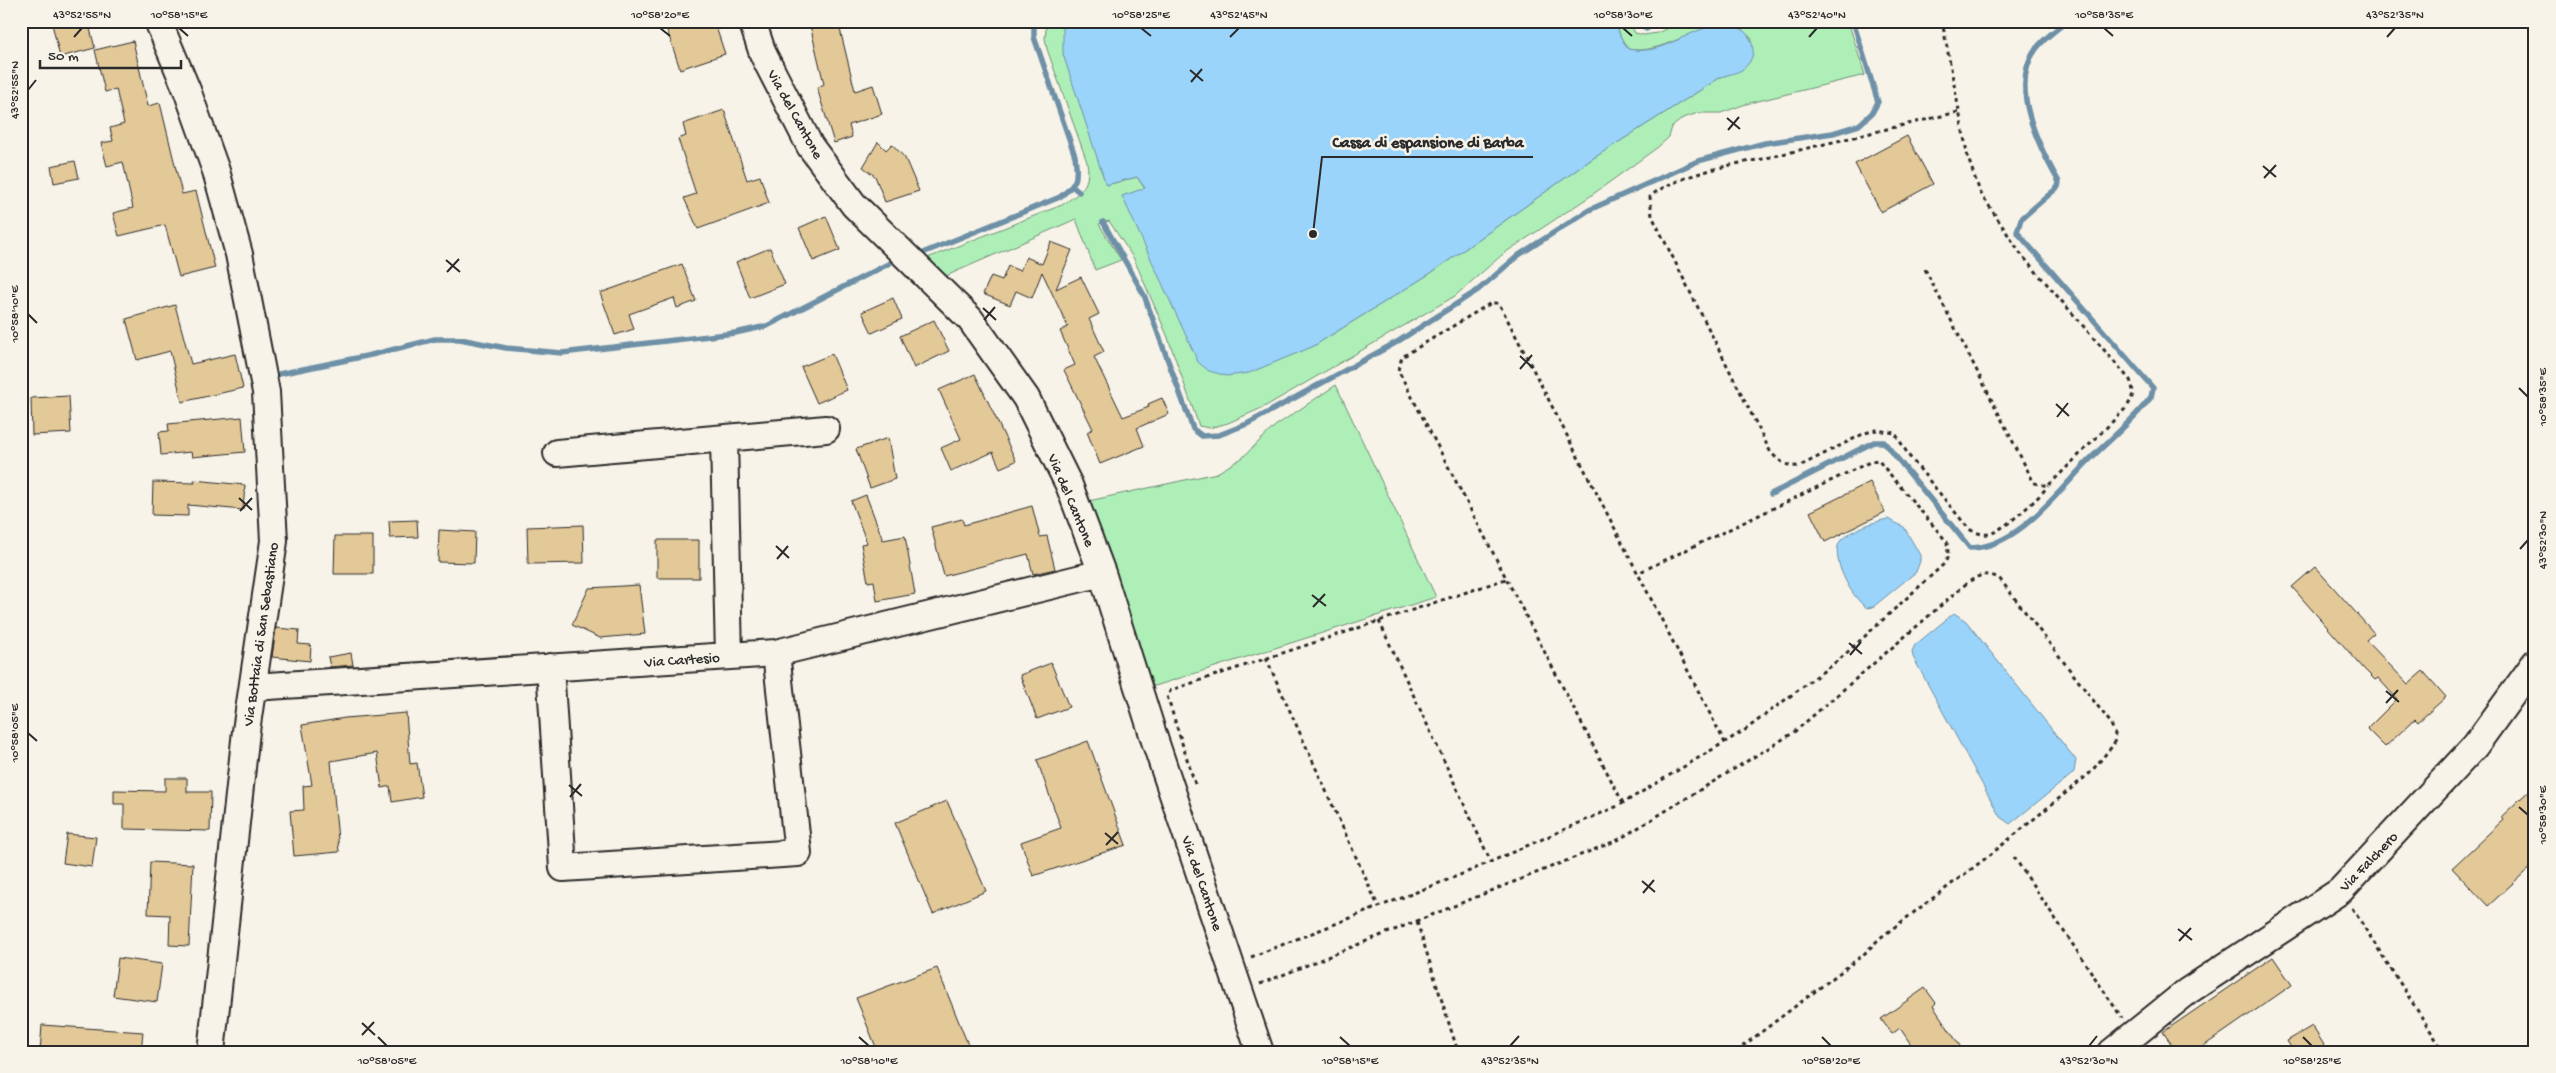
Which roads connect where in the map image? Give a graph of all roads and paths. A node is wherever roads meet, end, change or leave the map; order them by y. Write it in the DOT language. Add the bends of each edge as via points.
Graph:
graph roads {
  1 [pos="158,21"];
  2 [pos="752,21"];
  3 [pos="1942,21"];
  4 [pos="1958,112"];
  5 [pos="1926,269"];
  6 [pos="826,429"];
  7 [pos="724,439"];
  8 [pos="557,453"];
  9 [pos="2048,486"];
  10 [pos="1102,572"];
  11 [pos="1638,573"];
  12 [pos="1506,579"];
  13 [pos="1379,621"];
  14 [pos="776,653"];
  15 [pos="729,656"];
  16 [pos="1266,658"];
  17 [pos="2535,663"];
  18 [pos="550,668"];
  19 [pos="253,687"];
  20 [pos="1725,743"];
  21 [pos="1197,790"];
  22 [pos="1623,803"];
  23 [pos="2014,857"];
  24 [pos="1491,862"];
  25 [pos="2340,892"];
  26 [pos="1379,908"];
  27 [pos="1417,922"];
  28 [pos="1246,949"];
  29 [pos="1240,988"];
  30 [pos="2133,1035"];
  31 [pos="211,1052"];
  32 [pos="1260,1052"];
  33 [pos="1458,1052"];
  34 [pos="1736,1052"];
  35 [pos="2112,1052"];
  36 [pos="2444,1052"];
  1 -- 19 [label="street, Via Bottaia di San Sebastiano" via="216,171 239,254 266,392 274,541"];
  2 -- 10 [label="street, Via del Cantone" via="762,54 810,146 854,205 970,319 1026,398 1069,485"];
  3 -- 4 [label="path"];
  4 -- 9 [label="path" via="1968,158 1980,192 2000,226 2130,380 2134,389 2126,408"];
  4 -- 9 [label="path" via="1740,162 1667,185 1650,197 1652,216 1771,453 1782,463 1790,467 1800,466 1876,430 1895,433 1909,456 1969,530 1977,534 1992,533 2037,500"];
  5 -- 9 [label="path" via="2034,482"];
  6 -- 7 [label="street"];
  7 -- 8 [label="street"];
  7 -- 15 [label="street"];
  10 -- 14 [label="street, Via Cartesio"];
  10 -- 29 [label="street, Via del Cantone" via="1154,742"];
  11 -- 12 [label="path" via="1502,309 1498,303 1491,303 1402,357 1398,370"];
  11 -- 20 [label="path"];
  11 -- 20 [label="path" via="1878,460 1947,542 1948,558 1944,564 1840,658"];
  12 -- 13 [label="path"];
  12 -- 22 [label="path"];
  13 -- 16 [label="path"];
  13 -- 24 [label="path"];
  14 -- 15 [label="street, Via Cartesio"];
  14 -- 18 [label="street" via="798,853 563,868"];
  15 -- 18 [label="street, Via Cartesio"];
  16 -- 21 [label="path" via="1178,687 1167,696"];
  16 -- 26 [label="path"];
  17 -- 25 [label="street, Via Falchero" via="2475,746"];
  18 -- 19 [label="street, Via Cartesio"];
  19 -- 31 [label="street, Via Bottaia di San Sebastiano"];
  20 -- 22 [label="path"];
  22 -- 24 [label="path"];
  23 -- 30 [label="path"];
  24 -- 26 [label="path"];
  25 -- 30 [label="street, Via Falchero" via="2188,991"];
  25 -- 36 [label="path" via="2363,922"];
  26 -- 28 [label="path" via="1269,952 1248,958"];
  27 -- 29 [label="path" via="1263,984"];
  27 -- 33 [label="path"];
  27 -- 34 [label="path" via="1618,840 1793,733 1973,578 1979,574 1998,578 2110,722 2115,734 2114,744 2090,772 1990,855"];
  29 -- 32 [label="street, Via del Cantone"];
  30 -- 35 [label="street, Via Falchero"];
}
